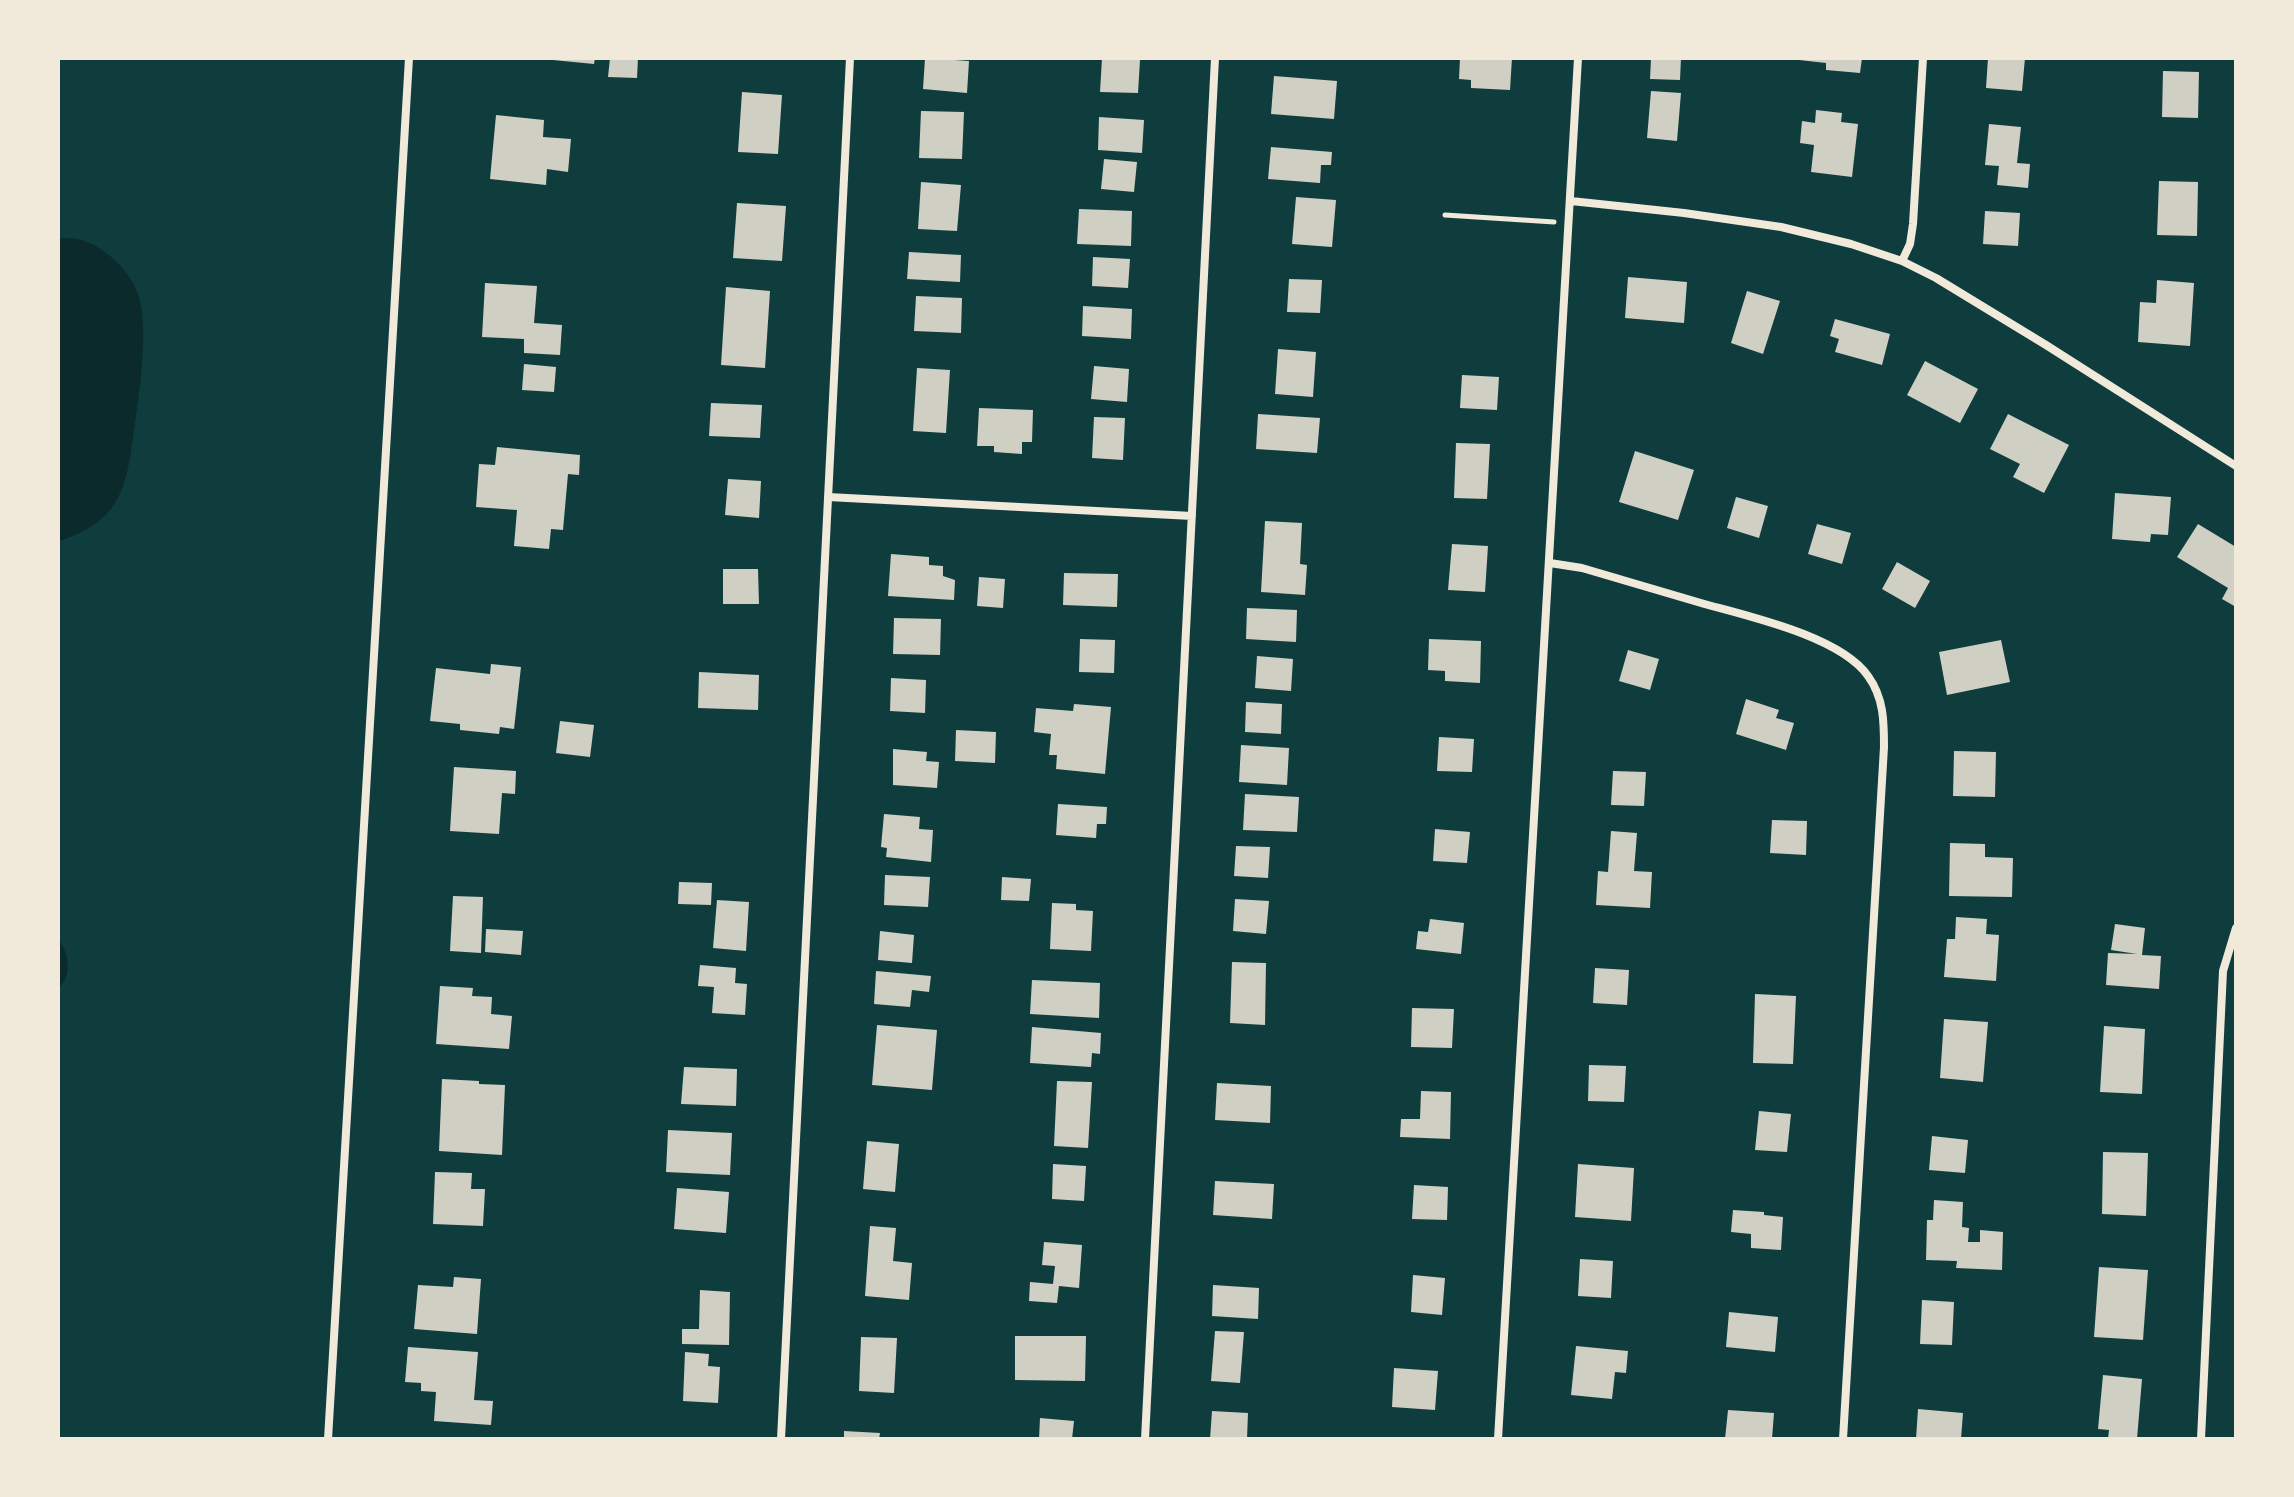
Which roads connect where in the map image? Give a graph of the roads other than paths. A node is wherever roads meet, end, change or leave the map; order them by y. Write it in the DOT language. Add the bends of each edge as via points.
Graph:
graph roads {
  1 [pos="409,58"];
  2 [pos="850,58"];
  3 [pos="1215,58"];
  4 [pos="1578,58"];
  5 [pos="1923,58"];
  6 [pos="1571,201"];
  7 [pos="1902,261"];
  8 [pos="2236,465"];
  9 [pos="828,497"];
  10 [pos="1192,516"];
  11 [pos="1550,563"];
  12 [pos="2236,928"];
  13 [pos="328,1439"];
  14 [pos="781,1439"];
  15 [pos="1145,1439"];
  16 [pos="1498,1439"];
  17 [pos="1843,1439"];
  18 [pos="2201,1439"];
  1 -- 13 [label="street"];
  2 -- 9 [label="street"];
  3 -- 10 [label="street"];
  4 -- 6 [label="street"];
  5 -- 7 [label="street" via="1913,224"];
  6 -- 7 [label="street" via="1781,227"];
  6 -- 11 [label="street"];
  7 -- 8 [label="street"];
  9 -- 10 [label="street"];
  9 -- 14 [label="street"];
  10 -- 15 [label="street"];
  11 -- 16 [label="street"];
  11 -- 17 [label="street" via="1582,568 1814,639 1856,663 1868,675 1882,707 1884,747"];
  12 -- 18 [label="street" via="2223,971"];
}
